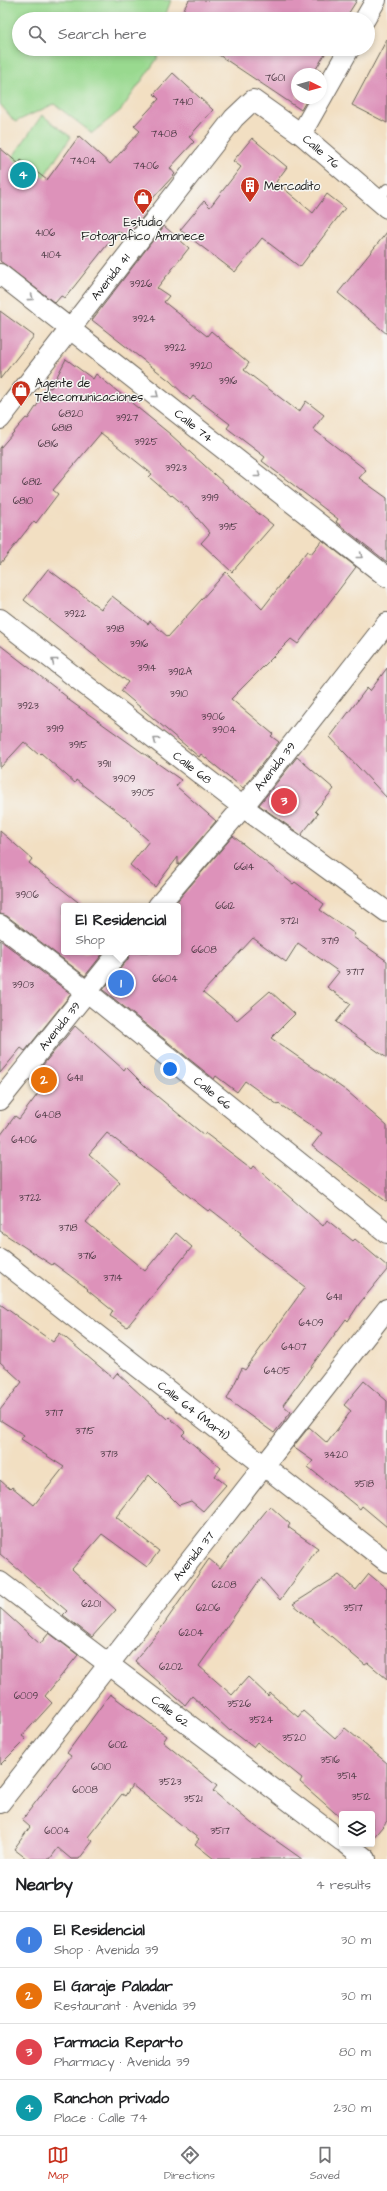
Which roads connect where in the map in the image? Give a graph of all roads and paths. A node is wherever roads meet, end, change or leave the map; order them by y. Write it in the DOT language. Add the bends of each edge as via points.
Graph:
graph roads {
  1 [pos="376,0"];
  2 [pos="369,12"];
  3 [pos="344,56"];
  4 [pos="253,100"];
  5 [pos="302,134"];
  6 [pos="384,199"];
  7 [pos="0,274"];
  8 [pos="70,327"];
  9 [pos="0,418"];
  10 [pos="387,577"];
  11 [pos="0,619"];
  12 [pos="387,623"];
  13 [pos="243,807"];
  14 [pos="161,903"];
  15 [pos="387,912"];
  16 [pos="0,925"];
  17 [pos="116,955"];
  18 [pos="86,991"];
  19 [pos="0,1100"];
  20 [pos="387,1233"];
  21 [pos="0,1259"];
  22 [pos="387,1309"];
  23 [pos="263,1465"];
  24 [pos="387,1562"];
  25 [pos="0,1582"];
  26 [pos="110,1664"];
  27 [pos="0,1803"];
  28 [pos="339,1838"];
  29 [pos="350,1847"];
  30 [pos="366,1859"];
  1 -- 2 [label="street"];
  3 -- 5 [label="street"];
  4 -- 5 [label="street, Calle 76"];
  4 -- 8 [label="street, Avenida 41" via="234,118"];
  5 -- 6 [label="street, Calle 76"];
  7 -- 8 [label="street, Calle 74, one-way"];
  8 -- 9 [label="street, Avenida 41"];
  8 -- 10 [label="street, Calle 74, one-way"];
  13 -- 11 [label="street, Calle 68, one-way"];
  12 -- 13 [label="street, Avenida 39"];
  13 -- 14 [label="street, Avenida 39"];
  13 -- 15 [label="street, Calle 68"];
  16 -- 18 [label="street, Calle 66"];
  17 -- 18 [label="street, Avenida 39"];
  18 -- 19 [label="street, Avenida 39"];
  18 -- 20 [label="street, Calle 66"];
  21 -- 23 [label="street, Calle 64 (Martí)"];
  22 -- 23 [label="street, Avenida 37"];
  23 -- 24 [label="street, Calle 64 (Martí)"];
  23 -- 26 [label="street, Avenida 37"];
  25 -- 26 [label="street, Calle 62"];
  26 -- 27 [label="street, Avenida 37"];
  26 -- 28 [label="street, Calle 62"];
  29 -- 30 [label="street"];
}
